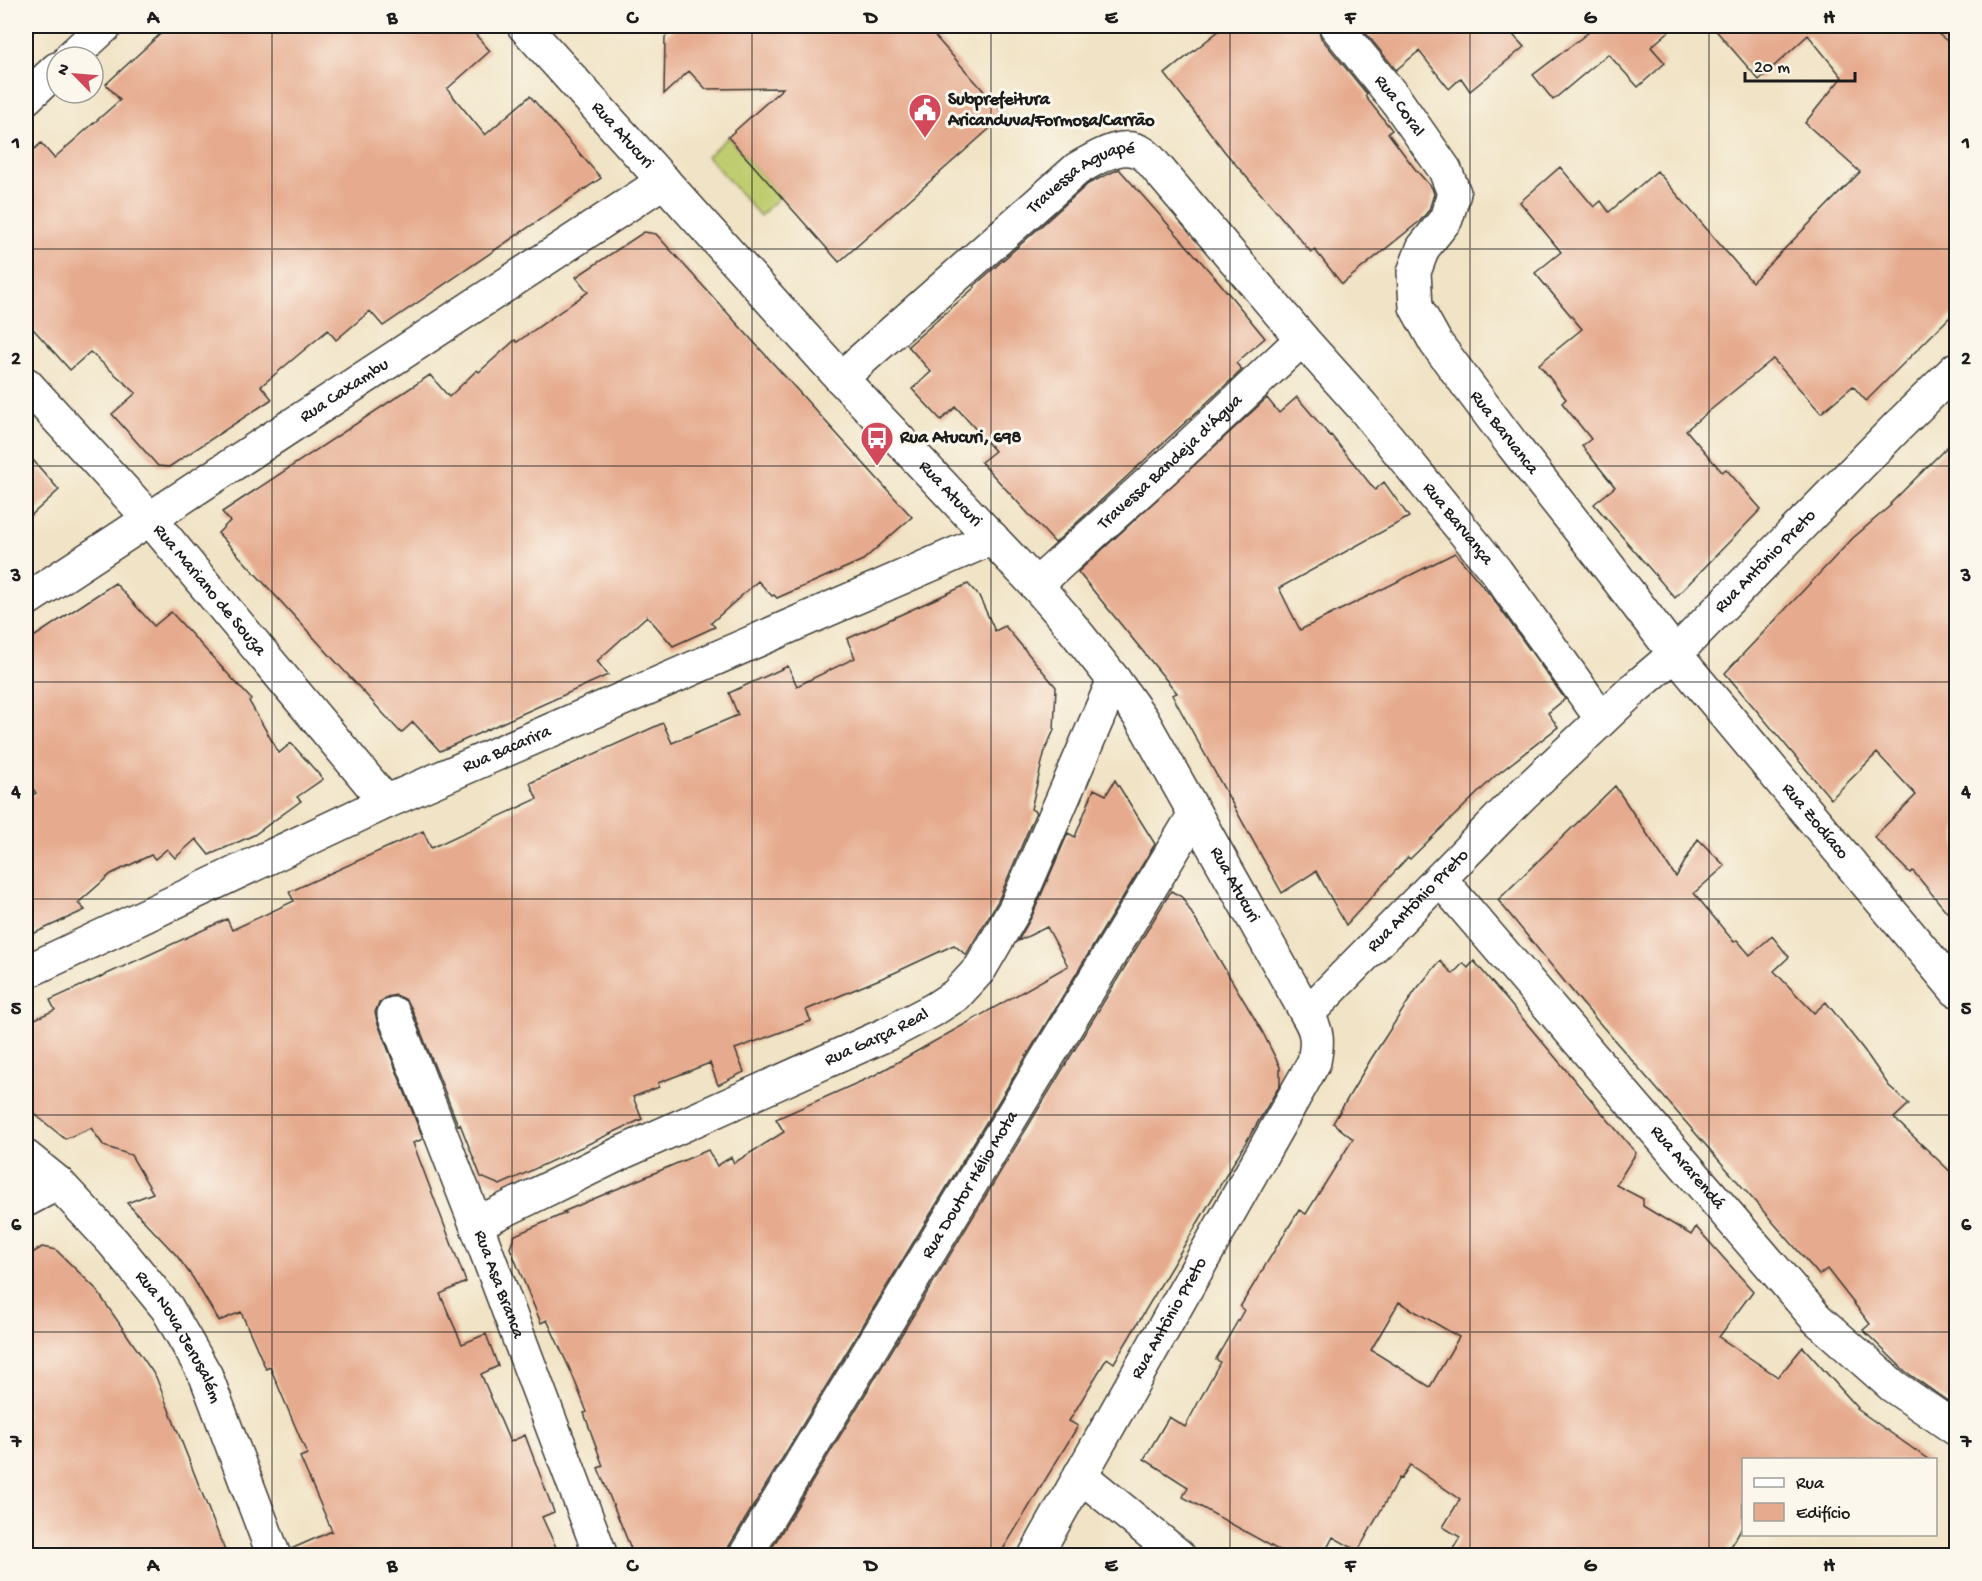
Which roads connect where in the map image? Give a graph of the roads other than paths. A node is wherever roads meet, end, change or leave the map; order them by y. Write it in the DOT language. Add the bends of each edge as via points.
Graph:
graph roads {
  1 [pos="105,26"];
  2 [pos="524,26"];
  3 [pos="1336,26"];
  4 [pos="84,45"];
  5 [pos="45,80"];
  6 [pos="26,98"];
  7 [pos="664,181"];
  8 [pos="1454,193"];
  9 [pos="1302,339"];
  10 [pos="1956,369"];
  11 [pos="841,378"];
  12 [pos="26,384"];
  13 [pos="150,519"];
  14 [pos="992,538"];
  15 [pos="1036,585"];
  16 [pos="26,600"];
  17 [pos="1663,664"];
  18 [pos="1114,680"];
  19 [pos="1608,713"];
  20 [pos="386,802"];
  21 [pos="1195,814"];
  22 [pos="1440,879"];
  23 [pos="26,972"];
  24 [pos="1956,990"];
  25 [pos="394,1014"];
  26 [pos="1307,1014"];
  27 [pos="26,1157"];
  28 [pos="58,1183"];
  29 [pos="26,1200"];
  30 [pos="476,1224"];
  31 [pos="1956,1429"];
  32 [pos="1080,1475"];
  33 [pos="1048,1550"];
  34 [pos="274,1556"];
  35 [pos="602,1556"];
  36 [pos="746,1556"];
  37 [pos="1179,1556"];
  1 -- 4 [label="street"];
  2 -- 7 [label="street, Rua Atucuri"];
  3 -- 8 [label="street, Rua Coral" via="1408,118 1444,170"];
  5 -- 6 [label="street"];
  7 -- 11 [label="street, Rua Atucuri"];
  7 -- 13 [label="street, Rua Caxambu"];
  8 -- 17 [label="street, Rua Barvanca" via="1446,219 1423,248 1414,272 1416,307 1436,343 1598,553"];
  9 -- 11 [label="street, Travessa Aguapé" via="1157,168 1144,155 1126,149 1102,155 1077,169"];
  9 -- 15 [label="street, Travessa Bandeja d'Água"];
  9 -- 19 [label="street, Rua Barvança" via="1362,406"];
  10 -- 17 [label="street, Rua Antônio Preto"];
  11 -- 14 [label="street, Rua Atucuri"];
  12 -- 13 [label="street, Rua Mariano de Souza"];
  13 -- 16 [label="street, Rua Caxambu"];
  13 -- 20 [label="street, Rua Mariano de Souza"];
  14 -- 15 [label="street, Rua Atucuri"];
  14 -- 20 [label="street, Rua Bacarira"];
  15 -- 18 [label="street, Rua Atucuri"];
  17 -- 19 [label="street, Rua Antônio Preto"];
  17 -- 24 [label="street, Rua Zodíaco"];
  18 -- 21 [label="street, Rua Atucuri" via="1143,722"];
  18 -- 30 [label="street, Rua Garça Real" via="1015,909 980,969 956,995 887,1034 621,1153"];
  19 -- 22 [label="street, Rua Antônio Preto"];
  20 -- 23 [label="street, Rua Bacarira"];
  21 -- 26 [label="street, Rua Atucuri"];
  21 -- 36 [label="street, Rua Doutor Hélio Mota"];
  22 -- 26 [label="street, Rua Antônio Preto"];
  22 -- 31 [label="street, Rua Ararendá" via="1817,1319 1893,1386"];
  25 -- 30 [label="street, Rua Asa Branca"];
  26 -- 32 [label="street, Rua Antônio Preto" via="1318,1044 1314,1062"];
  27 -- 28 [label="street, Rua Nova Jerusalém"];
  28 -- 29 [label="street"];
  28 -- 34 [label="street, Rua Nova Jerusalém" via="167,1308 206,1376"];
  30 -- 35 [label="street, Rua Asa Branca"];
  32 -- 33 [label="street, Rua Antônio Preto"];
  32 -- 37 [label="street"];
}
